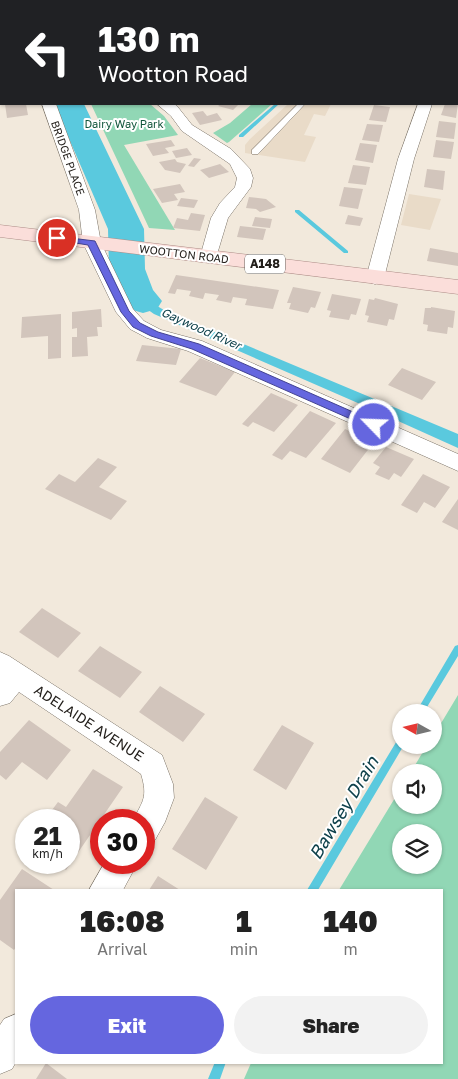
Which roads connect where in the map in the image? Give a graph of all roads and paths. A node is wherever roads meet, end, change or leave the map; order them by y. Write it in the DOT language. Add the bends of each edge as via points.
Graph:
graph roads {
  1 [pos="49,105"];
  2 [pos="165,105"];
  3 [pos="301,105"];
  4 [pos="425,105"];
  5 [pos="255,152"];
  6 [pos="2,234"];
  7 [pos="97,243"];
  8 [pos="208,257"];
  9 [pos="374,278"];
  10 [pos="458,287"];
  11 [pos="458,463"];
  12 [pos="5,678"];
  13 [pos="155,811"];
  14 [pos="115,874"];
  15 [pos="106,889"];
  16 [pos="15,1033"];
  17 [pos="0,1056"];
  1 -- 7 [label="street, BRIDGE PLACE"];
  2 -- 8 [label="street" via="179,115 186,128 210,141 244,170 244,187 224,209"];
  3 -- 5 [label="lane"];
  4 -- 9 [label="street" via="406,159"];
  6 -- 7 [label="main road, WOOTTON ROAD / A148"];
  7 -- 8 [label="main road, WOOTTON ROAD / A148"];
  7 -- 11 [label="street, BRIDGE PLACE" via="125,312 137,325 154,334 195,346"];
  8 -- 9 [label="main road, WOOTTON ROAD / A148"];
  9 -- 10 [label="main road, WOOTTON ROAD / A148"];
  12 -- 13 [label="street, ADELAIDE AVENUE" via="152,765 160,785 159,805"];
  14 -- 15 [label="street"];
  16 -- 17 [label="street"];
}
